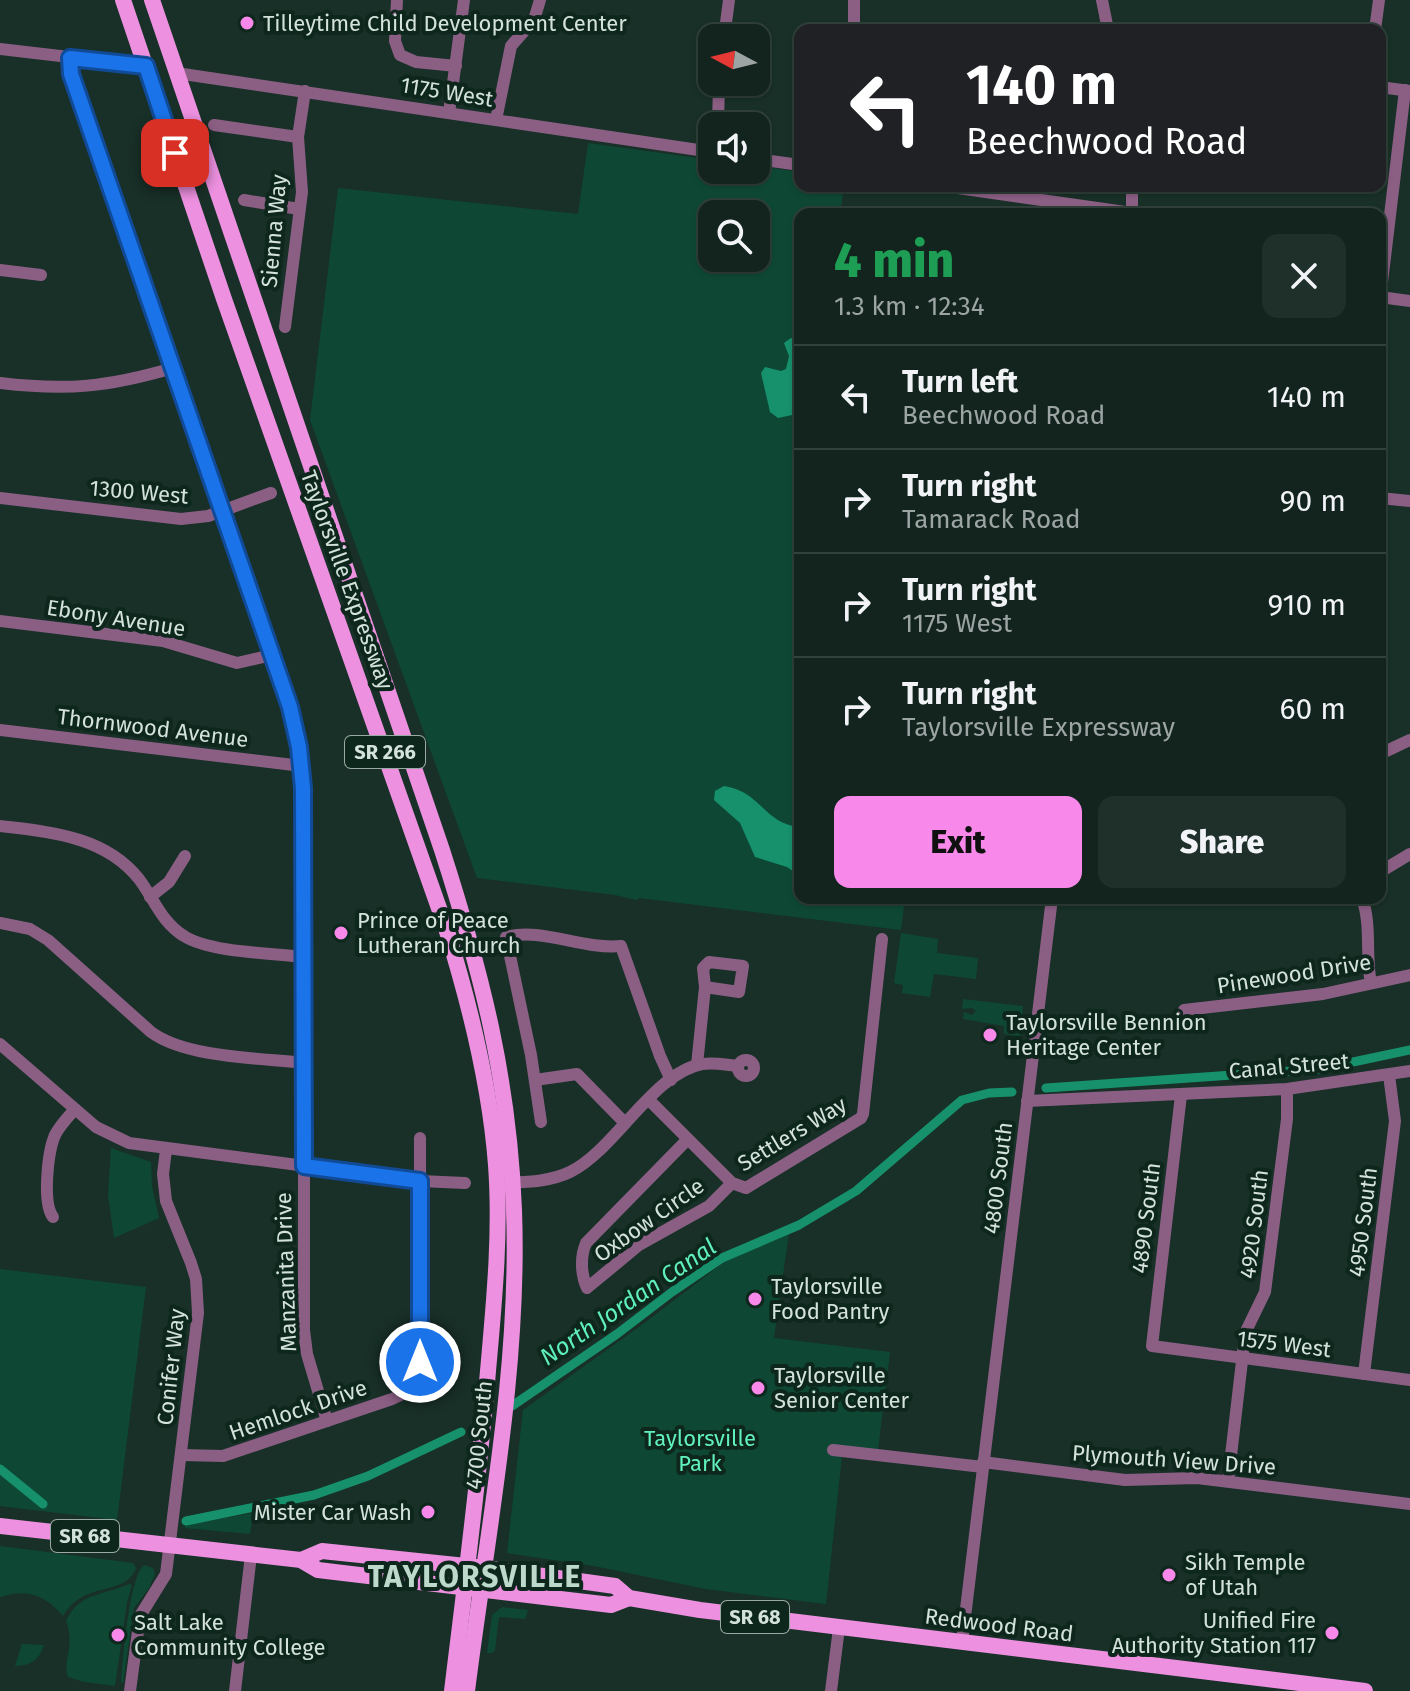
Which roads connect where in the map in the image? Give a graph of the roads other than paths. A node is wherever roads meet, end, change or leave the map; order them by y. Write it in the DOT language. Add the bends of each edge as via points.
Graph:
graph roads {
  1 [pos="123,0"];
  2 [pos="152,0"];
  3 [pos="397,0"];
  4 [pos="464,0"];
  5 [pos="540,0"];
  6 [pos="729,0"];
  7 [pos="854,0"];
  8 [pos="1102,0"];
  9 [pos="1379,0"];
  10 [pos="726,24"];
  11 [pos="854,24"];
  12 [pos="1107,24"];
  13 [pos="1376,24"];
  14 [pos="0,49"];
  15 [pos="70,58"];
  16 [pos="146,66"];
  17 [pos="456,66"];
  18 [pos="176,73"];
  19 [pos="1386,88"];
  20 [pos="305,91"];
  21 [pos="1408,91"];
  22 [pos="449,113"];
  23 [pos="500,120"];
  24 [pos="214,125"];
  25 [pos="298,137"];
  26 [pos="698,150"];
  27 [pos="770,161"];
  28 [pos="794,164"];
  29 [pos="986,192"];
  30 [pos="244,200"];
  31 [pos="1097,208"];
  32 [pos="299,209"];
  33 [pos="1386,254"];
  34 [pos="0,270"];
  35 [pos="41,275"];
  36 [pos="1386,299"];
  37 [pos="1410,301"];
  38 [pos="285,327"];
  39 [pos="173,368"];
  40 [pos="0,383"];
  41 [pos="271,493"];
  42 [pos="0,498"];
  43 [pos="1386,499"];
  44 [pos="1410,501"];
  45 [pos="222,510"];
  46 [pos="0,621"];
  47 [pos="272,655"];
  48 [pos="0,730"];
  49 [pos="1410,740"];
  50 [pos="1386,751"];
  51 [pos="302,766"];
  52 [pos="0,826"];
  53 [pos="1410,854"];
  54 [pos="185,856"];
  55 [pos="1386,868"];
  56 [pos="150,897"];
  57 [pos="1051,904"];
  58 [pos="1363,904"];
  59 [pos="0,923"];
  60 [pos="882,939"];
  61 [pos="304,957"];
  62 [pos="1410,975"];
  63 [pos="1371,983"];
  64 [pos="705,987"];
  65 [pos="1184,1010"];
  66 [pos="0,1044"];
  67 [pos="304,1063"];
  68 [pos="697,1065"];
  69 [pos="738,1066"];
  70 [pos="1410,1071"];
  71 [pos="1389,1075"];
  72 [pos="535,1080"];
  73 [pos="671,1080"];
  74 [pos="1287,1089"];
  75 [pos="1181,1095"];
  76 [pos="649,1100"];
  77 [pos="1027,1101"];
  78 [pos="75,1109"];
  79 [pos="541,1122"];
  80 [pos="625,1123"];
  81 [pos="420,1138"];
  82 [pos="687,1140"];
  83 [pos="166,1150"];
  84 [pos="304,1166"];
  85 [pos="420,1181"];
  86 [pos="465,1183"];
  87 [pos="505,1183"];
  88 [pos="732,1183"];
  89 [pos="53,1217"];
  90 [pos="1152,1346"];
  91 [pos="1242,1359"];
  92 [pos="1364,1374"];
  93 [pos="1410,1380"];
  94 [pos="327,1421"];
  95 [pos="833,1450"];
  96 [pos="182,1455"];
  97 [pos="983,1465"];
  98 [pos="1228,1481"];
  99 [pos="1410,1504"];
  100 [pos="0,1526"];
  101 [pos="170,1546"];
  102 [pos="251,1555"];
  103 [pos="301,1560"];
  104 [pos="476,1567"];
  105 [pos="464,1587"];
  106 [pos="482,1589"];
  107 [pos="629,1598"];
  108 [pos="839,1628"];
  109 [pos="962,1642"];
  110 [pos="130,1691"];
  111 [pos="235,1691"];
  112 [pos="452,1691"];
  113 [pos="467,1691"];
  114 [pos="831,1691"];
  115 [pos="1365,1691"];
  1 -- 16 [label="main road, Taylorsville Expressway / SR 266"];
  2 -- 18 [label="main road, Taylorsville Expressway / SR 266"];
  3 -- 17 [label="street" via="400,55"];
  4 -- 17 [label="street"];
  5 -- 23 [label="street" via="538,13 511,46"];
  6 -- 10 [label="street"];
  7 -- 11 [label="street"];
  8 -- 12 [label="street"];
  9 -- 13 [label="street"];
  14 -- 15 [label="street"];
  15 -- 16 [label="street"];
  15 -- 39 [label="street, Manzanita Drive" via="71,74"];
  16 -- 87 [label="main road, Taylorsville Expressway / SR 266" via="450,941"];
  17 -- 22 [label="street"];
  18 -- 20 [label="street, 1175 West"];
  18 -- 87 [label="main road, Taylorsville Expressway / SR 266" via="467,928 496,1043"];
  19 -- 21 [label="street"];
  20 -- 22 [label="street, 1175 West"];
  20 -- 25 [label="street, Sienna Way"];
  21 -- 33 [label="street"];
  22 -- 23 [label="street, 1175 West"];
  23 -- 26 [label="street, 1175 West"];
  24 -- 25 [label="street"];
  25 -- 32 [label="street, Sienna Way"];
  27 -- 28 [label="street"];
  29 -- 31 [label="street"];
  30 -- 32 [label="street"];
  32 -- 38 [label="street, Sienna Way"];
  34 -- 35 [label="street"];
  36 -- 37 [label="street"];
  39 -- 40 [label="street" via="81,388"];
  39 -- 45 [label="street, Manzanita Drive"];
  41 -- 45 [label="street, 1300 West"];
  42 -- 45 [label="street, 1300 West" via="181,519"];
  43 -- 44 [label="street"];
  45 -- 47 [label="street, Manzanita Drive"];
  46 -- 47 [label="street, Ebony Avenue" via="163,641 237,663"];
  47 -- 51 [label="street, Manzanita Drive"];
  48 -- 51 [label="street, Thornwood Avenue"];
  49 -- 50 [label="street"];
  51 -- 61 [label="street, Manzanita Drive"];
  52 -- 56 [label="street" via="87,842 130,870"];
  53 -- 55 [label="street"];
  54 -- 56 [label="street" via="169,882"];
  56 -- 61 [label="street" via="168,923 199,943"];
  57 -- 77 [label="street, 4800 South"];
  58 -- 63 [label="street"];
  59 -- 67 [label="street" via="22,926 48,940 166,1042"];
  60 -- 88 [label="street, Settlers Way" via="861,1118 751,1187"];
  61 -- 67 [label="street, Manzanita Drive"];
  62 -- 63 [label="street, Pinewood Drive"];
  63 -- 65 [label="street, Pinewood Drive" via="1323,994"];
  64 -- 68 [label="street"];
  66 -- 78 [label="street"];
  67 -- 84 [label="street, Manzanita Drive"];
  68 -- 69 [label="street"];
  68 -- 73 [label="street"];
  70 -- 71 [label="street, Canal Street"];
  71 -- 74 [label="street, Canal Street"];
  71 -- 92 [label="street, 4950 South" via="1395,1121"];
  72 -- 73 [label="street" via="506,937 621,946"];
  72 -- 79 [label="street"];
  72 -- 80 [label="street" via="577,1074"];
  73 -- 76 [label="street"];
  74 -- 75 [label="street, Canal Street"];
  74 -- 91 [label="street, 4920 South" via="1265,1292 1247,1329"];
  75 -- 77 [label="street, Canal Street"];
  75 -- 90 [label="street, 4890 South"];
  76 -- 80 [label="street"];
  76 -- 82 [label="street, Settlers Way"];
  77 -- 97 [label="street, 4800 South"];
  78 -- 83 [label="street" via="118,1139"];
  78 -- 89 [label="street" via="52,1146 46,1205"];
  80 -- 87 [label="street" via="578,1168 552,1179"];
  81 -- 85 [label="street, Hemlock Drive"];
  82 -- 88 [label="street, Settlers Way"];
  82 -- 88 [label="street, Oxbow Circle" via="586,1243 582,1279 587,1288 639,1245 709,1206"];
  83 -- 84 [label="street"];
  83 -- 96 [label="street, Conifer Way" via="166,1201 191,1263 198,1297"];
  84 -- 85 [label="street"];
  84 -- 94 [label="street, Manzanita Drive" via="305,1342"];
  85 -- 86 [label="street"];
  85 -- 94 [label="street, Hemlock Drive" via="418,1377 403,1395"];
  87 -- 104 [label="main road, 4700 South / SR 266" via="515,1241 513,1319 500,1454"];
  90 -- 91 [label="street, 1575 West"];
  91 -- 92 [label="street, 1575 West"];
  91 -- 98 [label="street, 4920 South"];
  92 -- 93 [label="street, 1575 West"];
  94 -- 96 [label="street, Hemlock Drive" via="223,1456"];
  95 -- 97 [label="street, Plymouth View Drive"];
  96 -- 101 [label="street, Conifer Way"];
  97 -- 98 [label="street, Plymouth View Drive" via="1125,1480"];
  97 -- 109 [label="street, 4800 South"];
  98 -- 99 [label="street, Plymouth View Drive"];
  100 -- 101 [label="main road, Redwood Road / SR 68"];
  101 -- 102 [label="main road, Redwood Road / SR 68"];
  101 -- 110 [label="street, Conifer Way" via="163,1581 140,1616"];
  102 -- 103 [label="main road, Redwood Road / SR 68"];
  102 -- 111 [label="street"];
  103 -- 104 [label="main road, Redwood Road / SR 68" via="322,1551"];
  103 -- 105 [label="main road, Redwood Road / SR 68" via="318,1570"];
  104 -- 105 [label="main road, 4700 South / SR 266"];
  104 -- 106 [label="main road, 4700 South / SR 266"];
  104 -- 107 [label="main road, Redwood Road / SR 68" via="615,1586"];
  105 -- 106 [label="main road, Redwood Road / SR 68"];
  105 -- 112 [label="main road, 4700 South / SR 266"];
  106 -- 107 [label="main road, Redwood Road / SR 68" via="611,1605"];
  106 -- 113 [label="main road, 4700 South / SR 266"];
  107 -- 108 [label="main road, Redwood Road / SR 68"];
  108 -- 109 [label="main road, Redwood Road / SR 68"];
  108 -- 114 [label="street"];
  109 -- 115 [label="main road, Redwood Road / SR 68"];
}
